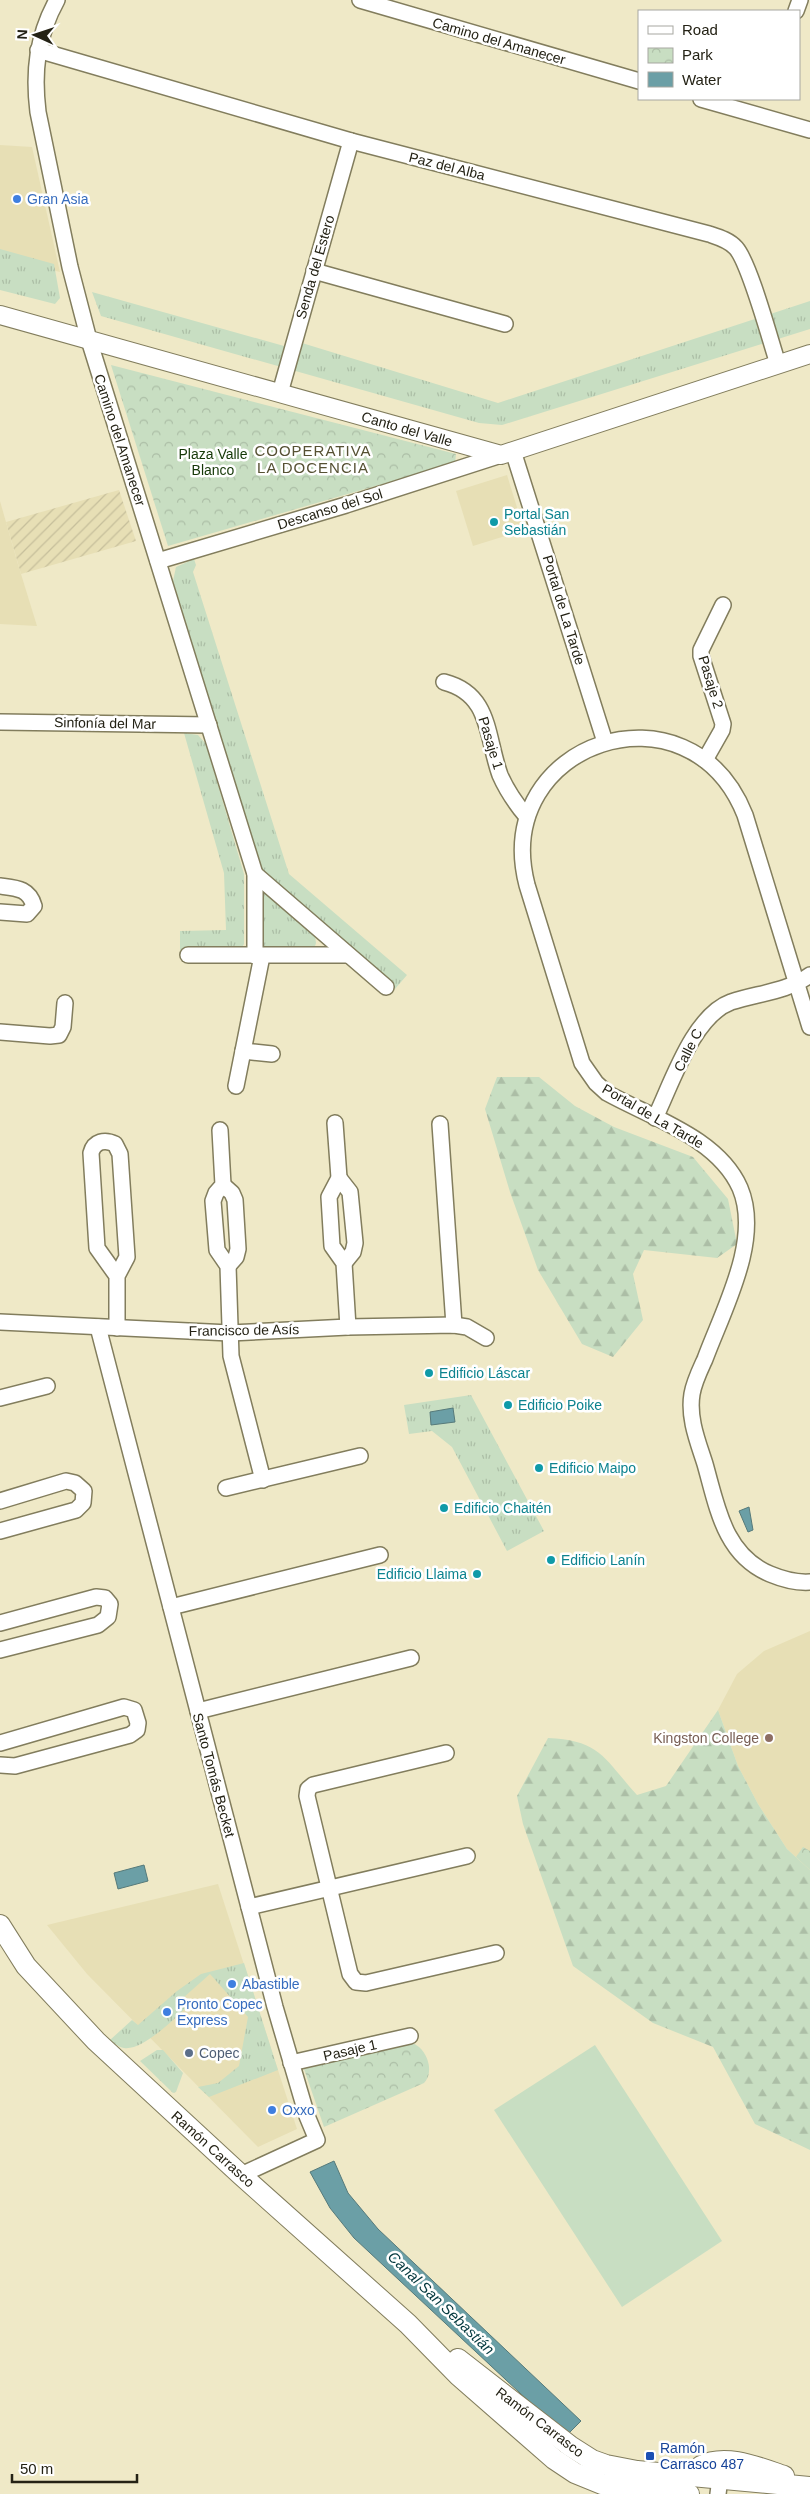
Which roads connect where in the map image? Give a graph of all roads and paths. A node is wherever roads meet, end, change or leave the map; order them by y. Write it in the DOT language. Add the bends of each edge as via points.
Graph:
graph roads {
  1 [pos="57,0"];
  2 [pos="360,0"];
  3 [pos="38,50"];
  4 [pos="638,81"];
  5 [pos="705,100"];
  6 [pos="810,130"];
  7 [pos="351,141"];
  8 [pos="314,271"];
  9 [pos="0,315"];
  10 [pos="505,324"];
  11 [pos="89,340"];
  12 [pos="810,354"];
  13 [pos="778,364"];
  14 [pos="280,393"];
  15 [pos="507,453"];
  16 [pos="158,561"];
  17 [pos="723,604"];
  18 [pos="444,682"];
  19 [pos="0,722"];
  20 [pos="209,725"];
  21 [pos="604,742"];
  22 [pos="705,760"];
  23 [pos="527,817"];
  24 [pos="255,874"];
  25 [pos="0,886"];
  26 [pos="0,912"];
  27 [pos="188,955"];
  28 [pos="348,955"];
  29 [pos="258,956"];
  30 [pos="810,975"];
  31 [pos="797,984"];
  32 [pos="386,987"];
  33 [pos="65,1003"];
  34 [pos="810,1027"];
  35 [pos="0,1032"];
  36 [pos="243,1052"];
  37 [pos="272,1054"];
  38 [pos="236,1086"];
  39 [pos="655,1118"];
  40 [pos="335,1123"];
  41 [pos="440,1124"];
  42 [pos="220,1130"];
  43 [pos="339,1178"];
  44 [pos="222,1185"];
  45 [pos="344,1263"];
  46 [pos="228,1266"];
  47 [pos="117,1276"];
  48 [pos="0,1318"];
  49 [pos="454,1325"];
  50 [pos="98,1327"];
  51 [pos="348,1327"];
  52 [pos="117,1328"];
  53 [pos="230,1333"];
  54 [pos="486,1338"];
  55 [pos="47,1386"];
  56 [pos="0,1398"];
  57 [pos="360,1456"];
  58 [pos="263,1480"];
  59 [pos="226,1488"];
  60 [pos="0,1502"];
  61 [pos="0,1531"];
  62 [pos="380,1555"];
  63 [pos="810,1582"];
  64 [pos="171,1607"];
  65 [pos="0,1623"];
  66 [pos="0,1650"];
  67 [pos="411,1658"];
  68 [pos="198,1711"];
  69 [pos="0,1743"];
  70 [pos="446,1753"];
  71 [pos="0,1765"];
  72 [pos="467,1856"];
  73 [pos="329,1888"];
  74 [pos="249,1908"];
  75 [pos="0,1926"];
  76 [pos="0,1951"];
  77 [pos="496,1953"];
  78 [pos="26,1966"];
  79 [pos="410,2036"];
  80 [pos="291,2063"];
  81 [pos="241,2175"];
  82 [pos="719,2486"];
  83 [pos="692,2488"];
  84 [pos="810,2488"];
  1 -- 3 [label="street, Camino del Amanecer"];
  2 -- 4 [label="street, Camino del Amanecer"];
  3 -- 7 [label="street, Paz del Alba"];
  3 -- 11 [label="street, Camino del Amanecer" via="35,89 38,112 70,267"];
  5 -- 6 [label="street"];
  7 -- 8 [label="street, Senda del Estero"];
  7 -- 13 [label="street, Paz del Alba" via="728,241 737,249 746,266"];
  8 -- 10 [label="street"];
  8 -- 14 [label="street, Senda del Estero"];
  9 -- 11 [label="street, Canto del Valle"];
  11 -- 14 [label="street, Canto del Valle"];
  11 -- 16 [label="street, Camino del Amanecer"];
  12 -- 13 [label="street"];
  13 -- 15 [label="street"];
  14 -- 15 [label="street, Canto del Valle"];
  15 -- 16 [label="street, Descanso del Sol"];
  15 -- 21 [label="street, Portal de La Tarde"];
  16 -- 20 [label="street, Camino del Amanecer"];
  17 -- 22 [label="street, Pasaje 2" via="701,650 723,724"];
  18 -- 23 [label="street, Pasaje 1" via="466,690 479,704 505,786"];
  19 -- 20 [label="street, Sinfonía del Mar"];
  20 -- 24 [label="street, Camino del Amanecer"];
  21 -- 22 [label="street, Portal de La Tarde" via="658,739"];
  21 -- 23 [label="street, Portal de La Tarde" via="578,754 554,773 543,786"];
  22 -- 31 [label="street, Portal de La Tarde" via="725,779 740,802"];
  23 -- 39 [label="street, Portal de La Tarde" via="522,844 524,872 582,1063 592,1079 607,1093"];
  24 -- 28 [label="street"];
  24 -- 29 [label="street, Camino del Amanecer"];
  25 -- 26 [label="street" via="25,891 34,906 27,914"];
  27 -- 29 [label="street"];
  28 -- 29 [label="street"];
  28 -- 32 [label="street"];
  29 -- 36 [label="street, Camino del Amanecer"];
  30 -- 31 [label="street, Calle C"];
  31 -- 34 [label="street, Portal de La Tarde"];
  31 -- 39 [label="street, Calle C" via="731,1002 708,1016 697,1030"];
  33 -- 35 [label="street" via="59,1035"];
  36 -- 37 [label="street"];
  36 -- 38 [label="street, Camino del Amanecer"];
  39 -- 63 [label="street, Portal de La Tarde" via="700,1142 720,1159 740,1188 746,1213 739,1268 696,1380 691,1404 694,1428 723,1527 741,1554 764,1571 792,1581"];
  40 -- 43 [label="street"];
  41 -- 49 [label="street"];
  42 -- 44 [label="street"];
  43 -- 45 [label="street" via="330,1197 332,1246"];
  43 -- 45 [label="street" via="350,1192 355,1243 353,1252"];
  44 -- 46 [label="street" via="214,1197 215,1230 218,1255"];
  44 -- 46 [label="street" via="235,1200 238,1249"];
  45 -- 51 [label="street"];
  46 -- 53 [label="street"];
  47 -- 47 [label="street" via="127,1256 120,1154 114,1144 102,1141 91,1153 97,1248"];
  47 -- 52 [label="street"];
  48 -- 50 [label="street, Francisco de Asís"];
  49 -- 51 [label="street, Francisco de Asís"];
  49 -- 54 [label="street, Francisco de Asís" via="467,1327"];
  50 -- 52 [label="street, Francisco de Asís"];
  50 -- 64 [label="street, Santo Tomás Becket"];
  51 -- 53 [label="street, Francisco de Asís"];
  52 -- 53 [label="street, Francisco de Asís"];
  53 -- 58 [label="street" via="233,1365"];
  55 -- 56 [label="street"];
  57 -- 58 [label="street"];
  58 -- 59 [label="street"];
  60 -- 61 [label="street" via="66,1481 75,1483 84,1491 83,1503 76,1510"];
  62 -- 64 [label="street"];
  64 -- 68 [label="street, Santo Tomás Becket"];
  65 -- 66 [label="street" via="96,1597 106,1598 110,1604 108,1617 98,1625"];
  67 -- 68 [label="street"];
  68 -- 74 [label="street, Santo Tomás Becket"];
  69 -- 71 [label="street" via="124,1707 134,1710 138,1722 137,1730 130,1735 15,1766"];
  70 -- 73 [label="street" via="313,1785 308,1789"];
  72 -- 73 [label="street"];
  73 -- 74 [label="street"];
  73 -- 77 [label="street" via="350,1974 356,1982 366,1984"];
  74 -- 80 [label="street, Santo Tomás Becket"];
  75 -- 78 [label="main road, Ramón Carrasco"];
  76 -- 78 [label="main road, Ramón Carrasco"];
  78 -- 81 [label="main road, Ramón Carrasco" via="96,2041"];
  79 -- 80 [label="street, Pasaje 1"];
  80 -- 81 [label="street, Santo Tomás Becket" via="317,2140"];
  81 -- 83 [label="main road, Ramón Carrasco" via="408,2324 459,2376 569,2470 602,2484"];
  82 -- 83 [label="main road, Ramón Carrasco"];
  82 -- 84 [label="main road, Ramón Carrasco"];
  83 -- 84 [label="main road" via="697,2470 706,2463 732,2462 772,2472"];
}
